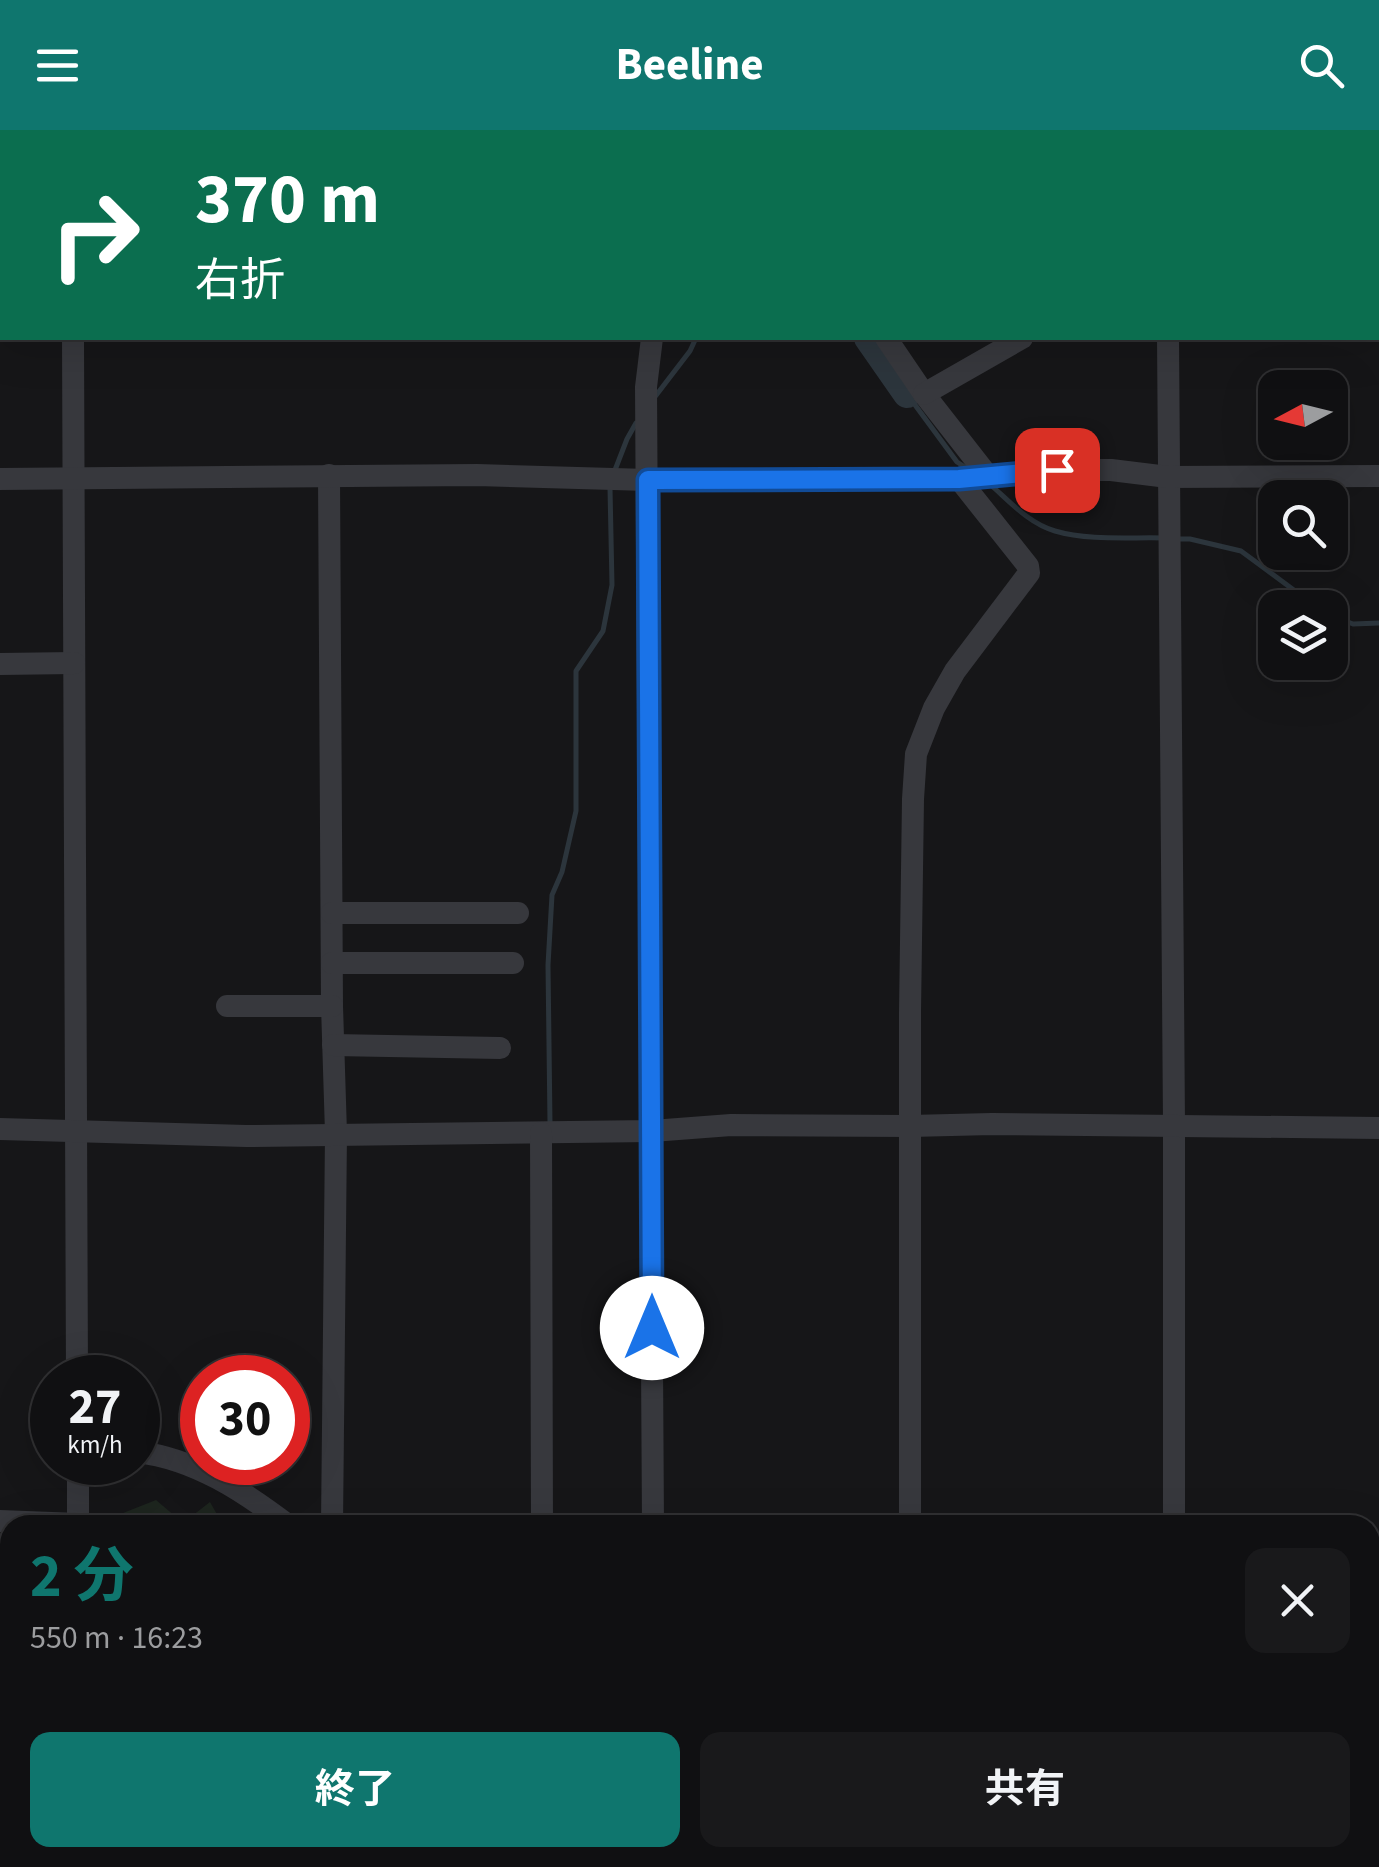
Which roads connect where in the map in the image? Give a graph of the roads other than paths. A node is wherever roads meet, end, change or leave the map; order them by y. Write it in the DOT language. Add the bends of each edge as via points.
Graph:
graph roads {
  1 [pos="73,340"];
  2 [pos="652,340"];
  3 [pos="887,340"];
  4 [pos="1018,340"];
  5 [pos="1168,340"];
  6 [pos="924,394"];
  7 [pos="329,475"];
  8 [pos="988,476"];
  9 [pos="1379,476"];
  10 [pos="1168,477"];
  11 [pos="0,479"];
  12 [pos="72,479"];
  13 [pos="959,479"];
  14 [pos="648,480"];
  15 [pos="0,664"];
  16 [pos="74,664"];
  17 [pos="518,913"];
  18 [pos="332,914"];
  19 [pos="513,962"];
  20 [pos="332,963"];
  21 [pos="227,1006"];
  22 [pos="332,1006"];
  23 [pos="333,1046"];
  24 [pos="500,1048"];
  25 [pos="1174,1124"];
  26 [pos="910,1126"];
  27 [pos="1379,1128"];
  28 [pos="0,1129"];
  29 [pos="75,1130"];
  30 [pos="652,1131"];
  31 [pos="336,1133"];
  32 [pos="541,1133"];
  33 [pos="77,1355"];
  34 [pos="160,1458"];
  35 [pos="78,1485"];
  36 [pos="78,1515"];
  37 [pos="274,1515"];
  38 [pos="332,1515"];
  39 [pos="542,1515"];
  40 [pos="653,1515"];
  41 [pos="910,1515"];
  42 [pos="1174,1515"];
  1 -- 12 [label="street"];
  2 -- 14 [label="street"];
  3 -- 6 [label="street"];
  4 -- 6 [label="street"];
  5 -- 10 [label="street"];
  6 -- 8 [label="street"];
  7 -- 12 [label="street"];
  7 -- 14 [label="street"];
  7 -- 18 [label="street"];
  8 -- 10 [label="street" via="1111,470"];
  8 -- 13 [label="street"];
  9 -- 10 [label="street"];
  10 -- 25 [label="street"];
  11 -- 12 [label="street"];
  12 -- 16 [label="street"];
  13 -- 14 [label="street"];
  13 -- 26 [label="street" via="1029,573 955,670 916,754"];
  14 -- 30 [label="street"];
  15 -- 16 [label="street"];
  16 -- 29 [label="street"];
  17 -- 18 [label="street"];
  18 -- 20 [label="street"];
  19 -- 20 [label="street"];
  20 -- 22 [label="street"];
  21 -- 22 [label="street"];
  22 -- 23 [label="street"];
  23 -- 24 [label="street"];
  23 -- 31 [label="street"];
  25 -- 26 [label="street"];
  25 -- 27 [label="street"];
  25 -- 42 [label="street"];
  26 -- 30 [label="street"];
  26 -- 41 [label="street"];
  28 -- 29 [label="street"];
  29 -- 31 [label="street"];
  29 -- 33 [label="street"];
  30 -- 32 [label="street"];
  30 -- 40 [label="street"];
  31 -- 32 [label="street"];
  31 -- 38 [label="street"];
  32 -- 39 [label="street"];
  34 -- 37 [label="street" via="232,1486"];
  35 -- 36 [label="street"];
}
